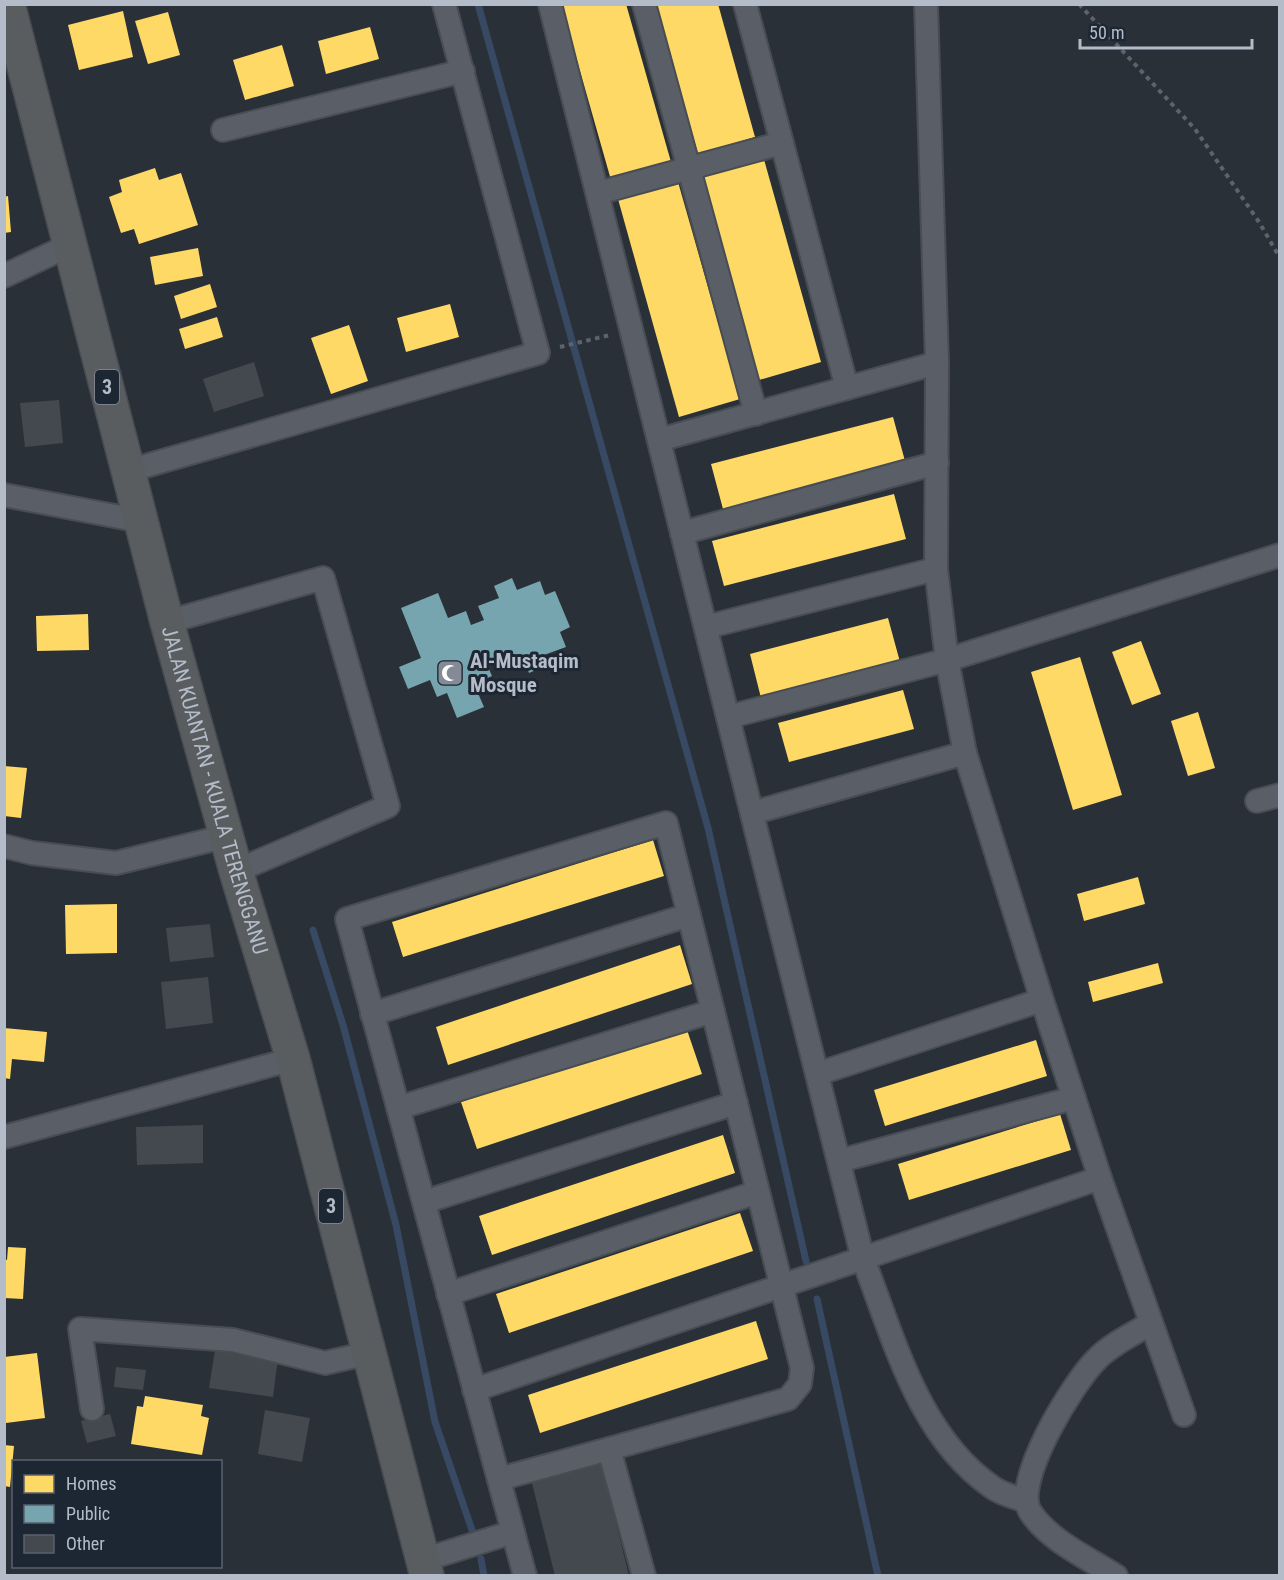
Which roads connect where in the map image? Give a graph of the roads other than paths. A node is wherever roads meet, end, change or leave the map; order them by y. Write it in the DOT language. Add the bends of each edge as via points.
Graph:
graph roads {
  1 [pos="8,4"];
  2 [pos="444,4"];
  3 [pos="550,4"];
  4 [pos="644,4"];
  5 [pos="745,4"];
  6 [pos="926,4"];
  7 [pos="10,36"];
  8 [pos="463,71"];
  9 [pos="223,130"];
  10 [pos="782,142"];
  11 [pos="689,168"];
  12 [pos="598,193"];
  13 [pos="70,245"];
  14 [pos="4,276"];
  15 [pos="937,363"];
  16 [pos="847,388"];
  17 [pos="756,414"];
  18 [pos="659,440"];
  19 [pos="937,463"];
  20 [pos="128,471"];
  21 [pos="4,495"];
  22 [pos="141,521"];
  23 [pos="682,533"];
  24 [pos="1280,555"];
  25 [pos="936,569"];
  26 [pos="167,622"];
  27 [pos="706,627"];
  28 [pos="947,660"];
  29 [pos="728,717"];
  30 [pos="965,753"];
  31 [pos="1280,795"];
  32 [pos="1257,801"];
  33 [pos="752,813"];
  34 [pos="226,836"];
  35 [pos="4,846"];
  36 [pos="236,870"];
  37 [pos="689,915"];
  38 [pos="1042,1000"];
  39 [pos="713,1011"];
  40 [pos="372,1014"];
  41 [pos="293,1059"];
  42 [pos="817,1074"];
  43 [pos="1074,1098"];
  44 [pos="736,1103"];
  45 [pos="398,1108"];
  46 [pos="4,1137"];
  47 [pos="839,1161"];
  48 [pos="1100,1178"];
  49 [pos="758,1192"];
  50 [pos="423,1202"];
  51 [pos="863,1258"];
  52 [pos="781,1286"];
  53 [pos="448,1294"];
  54 [pos="1150,1323"];
  55 [pos="369,1353"];
  56 [pos="474,1390"];
  57 [pos="92,1409"];
  58 [pos="1184,1415"];
  59 [pos="609,1449"];
  60 [pos="498,1479"];
  61 [pos="1025,1501"];
  62 [pos="513,1532"];
  63 [pos="425,1568"];
  64 [pos="525,1575"];
  65 [pos="644,1575"];
  66 [pos="1116,1575"];
  1 -- 7 [label="highway, JALAN KUANTAN - KUALA TERENGGANU / 3"];
  2 -- 8 [label="street"];
  3 -- 12 [label="street"];
  4 -- 11 [label="street"];
  5 -- 10 [label="street"];
  6 -- 15 [label="street"];
  7 -- 13 [label="highway, JALAN KUANTAN - KUALA TERENGGANU / 3"];
  8 -- 9 [label="street"];
  8 -- 20 [label="street" via="538,353"];
  10 -- 11 [label="street"];
  10 -- 16 [label="street"];
  11 -- 12 [label="street"];
  11 -- 17 [label="street"];
  12 -- 18 [label="street"];
  13 -- 14 [label="street"];
  13 -- 20 [label="highway, JALAN KUANTAN - KUALA TERENGGANU / 3"];
  15 -- 16 [label="street"];
  15 -- 19 [label="street"];
  16 -- 17 [label="street"];
  17 -- 18 [label="street"];
  18 -- 23 [label="street"];
  19 -- 23 [label="street"];
  19 -- 25 [label="street"];
  20 -- 22 [label="highway, JALAN KUANTAN - KUALA TERENGGANU / 3"];
  21 -- 22 [label="street"];
  22 -- 26 [label="highway, JALAN KUANTAN - KUALA TERENGGANU / 3"];
  23 -- 27 [label="street"];
  24 -- 28 [label="street"];
  25 -- 27 [label="street"];
  25 -- 28 [label="street"];
  26 -- 34 [label="highway, JALAN KUANTAN - KUALA TERENGGANU / 3"];
  26 -- 36 [label="street" via="323,578 388,806"];
  27 -- 29 [label="street"];
  28 -- 29 [label="street"];
  28 -- 30 [label="street"];
  29 -- 33 [label="street"];
  30 -- 33 [label="street"];
  30 -- 38 [label="street"];
  31 -- 32 [label="street"];
  33 -- 42 [label="street"];
  34 -- 35 [label="street" via="116,863"];
  34 -- 36 [label="highway, JALAN KUANTAN - KUALA TERENGGANU / 3"];
  36 -- 41 [label="highway, JALAN KUANTAN - KUALA TERENGGANU / 3"];
  37 -- 39 [label="street"];
  37 -- 40 [label="street"];
  37 -- 40 [label="street" via="666,823 347,919"];
  38 -- 42 [label="street"];
  38 -- 43 [label="street"];
  39 -- 44 [label="street"];
  39 -- 45 [label="street"];
  40 -- 45 [label="street"];
  41 -- 46 [label="street"];
  41 -- 55 [label="highway, JALAN KUANTAN - KUALA TERENGGANU / 3"];
  42 -- 47 [label="street"];
  43 -- 47 [label="street"];
  43 -- 48 [label="street"];
  44 -- 49 [label="street"];
  44 -- 50 [label="street"];
  45 -- 50 [label="street"];
  47 -- 51 [label="street"];
  48 -- 51 [label="street"];
  48 -- 54 [label="street"];
  49 -- 52 [label="street"];
  49 -- 53 [label="street"];
  50 -- 53 [label="street"];
  51 -- 52 [label="street"];
  51 -- 61 [label="street" via="914,1390 933,1423 970,1470 994,1489"];
  52 -- 56 [label="street"];
  52 -- 59 [label="street" via="802,1368 800,1384 788,1399"];
  53 -- 56 [label="street"];
  54 -- 58 [label="street"];
  54 -- 61 [label="street" via="1098,1358 1072,1389 1029,1473"];
  55 -- 57 [label="street" via="325,1363 233,1340 80,1329"];
  55 -- 63 [label="highway, JALAN KUANTAN - KUALA TERENGGANU / 3"];
  56 -- 60 [label="street"];
  59 -- 60 [label="street"];
  59 -- 65 [label="street"];
  60 -- 62 [label="street"];
  61 -- 66 [label="street" via="1030,1513 1048,1532"];
  62 -- 63 [label="street"];
  62 -- 64 [label="street"];
}
